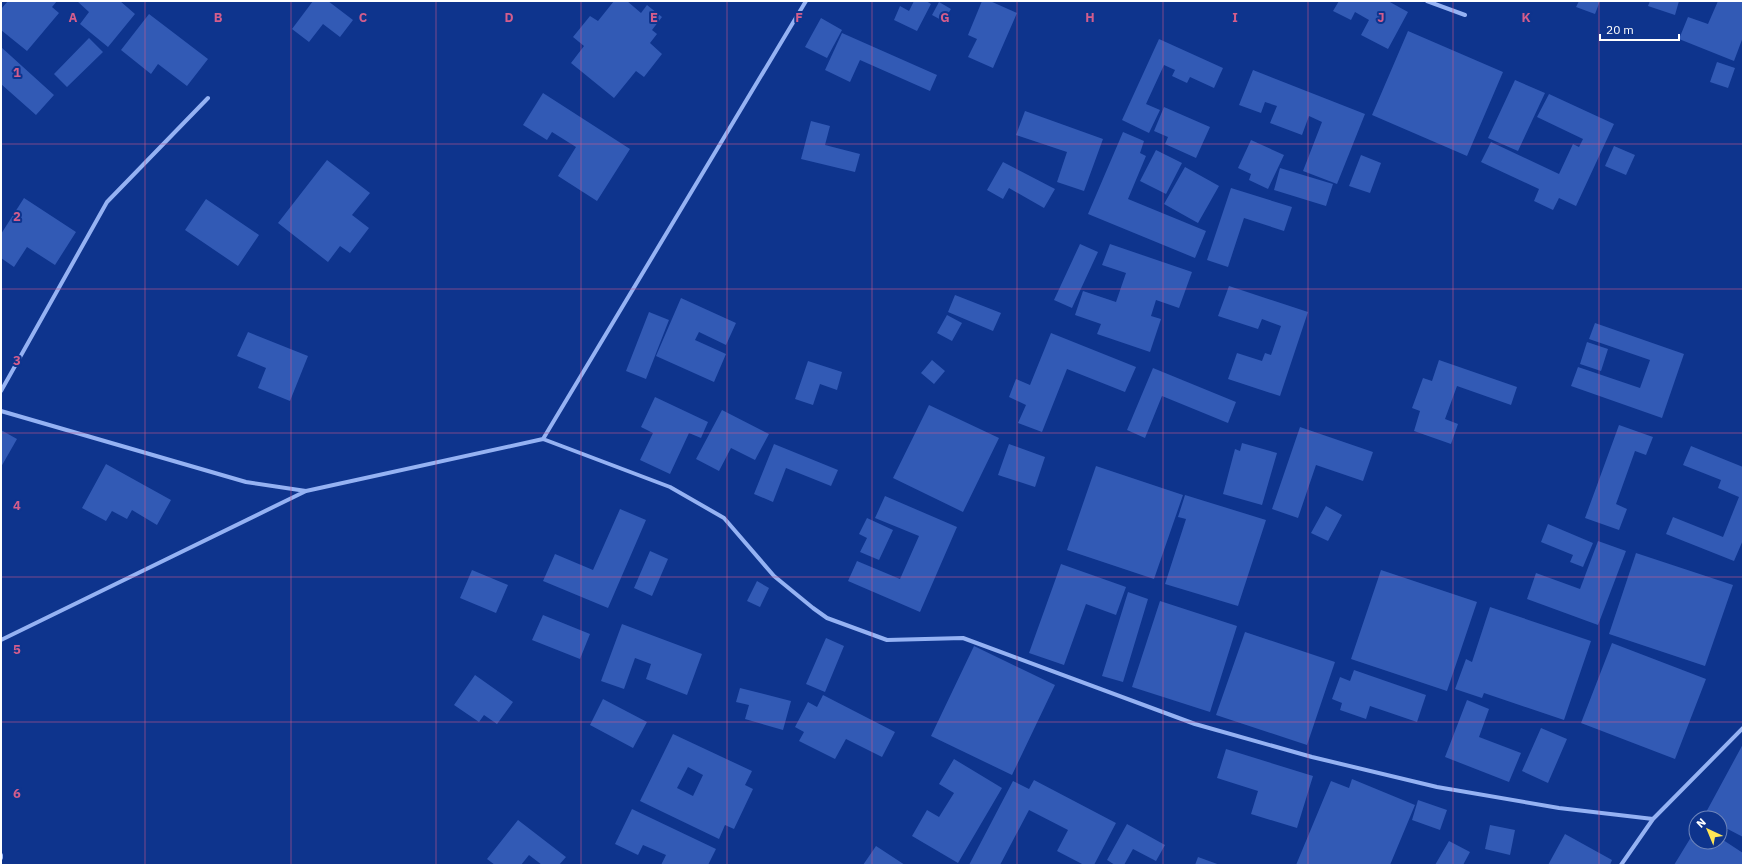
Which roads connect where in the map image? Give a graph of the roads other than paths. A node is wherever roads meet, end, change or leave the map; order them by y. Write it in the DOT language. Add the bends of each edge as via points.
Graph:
graph roads {
  1 [pos="806,1"];
  2 [pos="1427,1"];
  3 [pos="1465,15"];
  4 [pos="208,98"];
  5 [pos="1,391"];
  6 [pos="1,411"];
  7 [pos="544,439"];
  8 [pos="306,491"];
  9 [pos="1,640"];
  10 [pos="1743,728"];
  11 [pos="1652,819"];
  12 [pos="1621,865"];
  1 -- 7 [label="street"];
  2 -- 3 [label="street"];
  4 -- 5 [label="street" via="107,202"];
  6 -- 8 [label="street" via="246,482"];
  7 -- 8 [label="street"];
  7 -- 11 [label="street" via="670,487 724,518 774,576 826,618 887,640 964,638 1194,724 1312,757 1452,789 1560,808"];
  8 -- 9 [label="street"];
  10 -- 11 [label="street"];
  11 -- 12 [label="street"];
}
